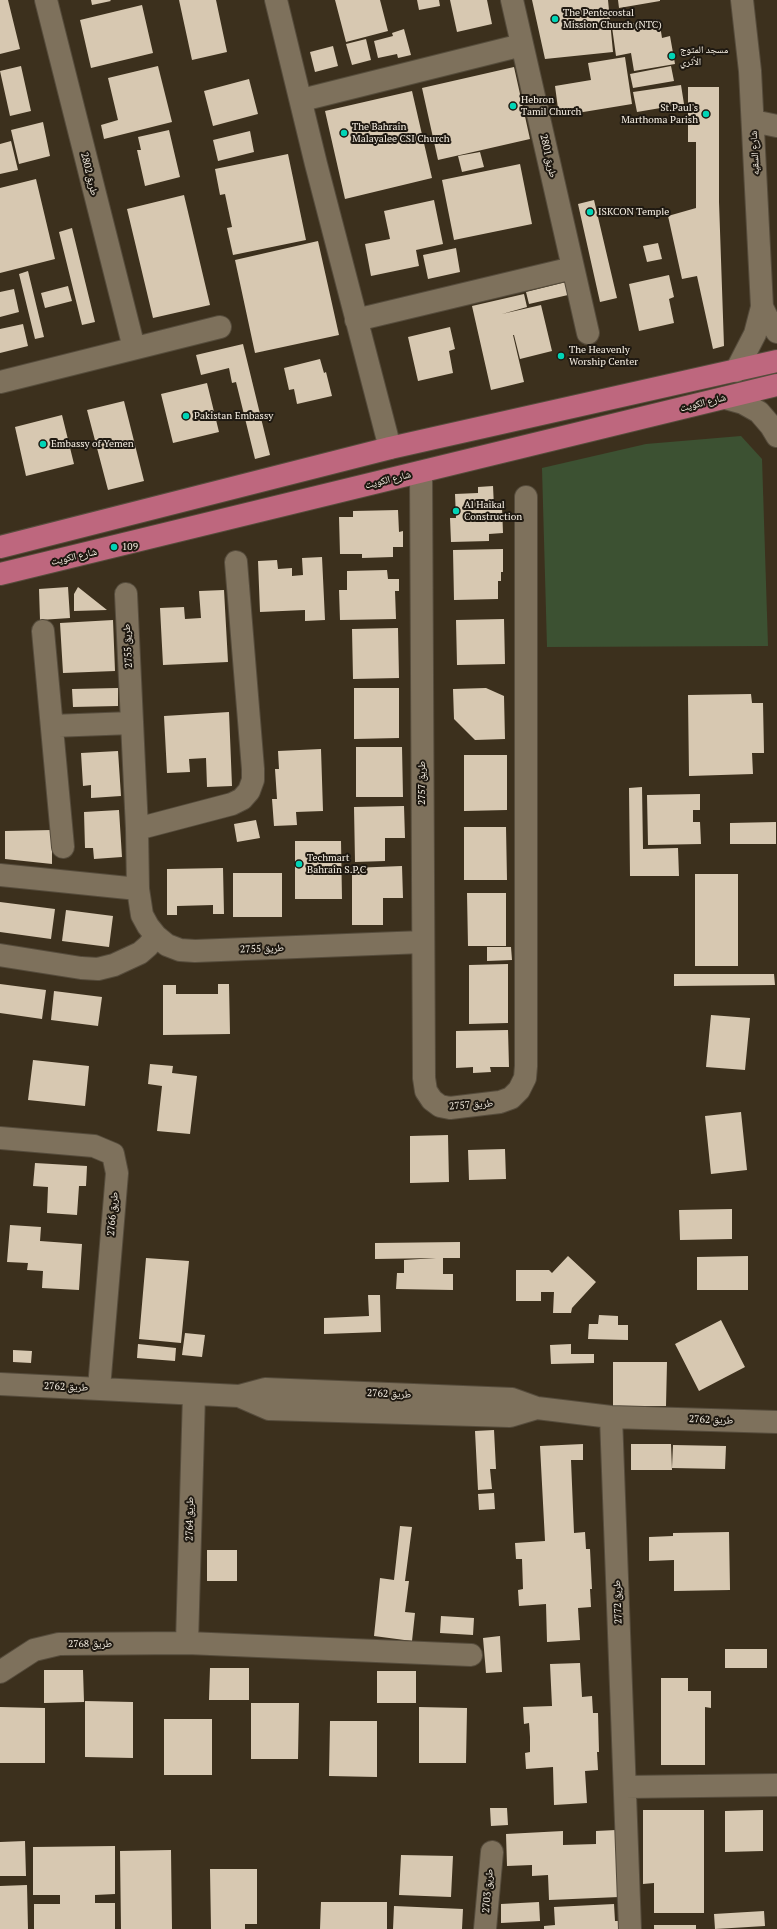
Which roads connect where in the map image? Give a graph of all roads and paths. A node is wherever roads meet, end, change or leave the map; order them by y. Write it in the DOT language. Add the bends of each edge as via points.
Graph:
graph roads {
  1 [pos="46,0"];
  2 [pos="276,0"];
  3 [pos="512,0"];
  4 [pos="742,0"];
  5 [pos="522,45"];
  6 [pos="302,100"];
  7 [pos="753,121"];
  8 [pos="777,126"];
  9 [pos="573,268"];
  10 [pos="762,307"];
  11 [pos="356,320"];
  12 [pos="220,327"];
  13 [pos="777,332"];
  14 [pos="588,333"];
  15 [pos="134,348"];
  16 [pos="777,361"];
  17 [pos="736,371"];
  18 [pos="0,382"];
  19 [pos="777,385"];
  20 [pos="725,398"];
  21 [pos="777,436"];
  22 [pos="390,448"];
  23 [pos="421,472"];
  24 [pos="526,497"];
  25 [pos="0,547"];
  26 [pos="236,562"];
  27 [pos="0,574"];
  28 [pos="126,594"];
  29 [pos="43,631"];
  30 [pos="132,723"];
  31 [pos="52,726"];
  32 [pos="137,829"];
  33 [pos="62,847"];
  34 [pos="0,875"];
  35 [pos="138,889"];
  36 [pos="156,936"];
  37 [pos="423,942"];
  38 [pos="0,955"];
  39 [pos="0,1138"];
  40 [pos="0,1384"];
  41 [pos="100,1388"];
  42 [pos="194,1394"];
  43 [pos="611,1417"];
  44 [pos="777,1422"];
  45 [pos="187,1643"];
  46 [pos="471,1655"];
  47 [pos="0,1672"];
  48 [pos="777,1785"];
  49 [pos="625,1787"];
  50 [pos="492,1852"];
  51 [pos="485,1929"];
  52 [pos="630,1929"];
  1 -- 15 [label="street, طريق 2802"];
  2 -- 6 [label="street"];
  3 -- 5 [label="street, طريق 2801"];
  4 -- 7 [label="street, شارع السقيه"];
  5 -- 6 [label="street"];
  5 -- 9 [label="street, طريق 2801"];
  6 -- 11 [label="street"];
  7 -- 8 [label="street"];
  7 -- 10 [label="street, شارع السقيه"];
  9 -- 11 [label="street"];
  9 -- 14 [label="street, طريق 2801"];
  10 -- 13 [label="street, شارع السقيه"];
  10 -- 17 [label="street, شارع السقيه" via="753,340"];
  11 -- 22 [label="street"];
  12 -- 15 [label="street"];
  15 -- 18 [label="street"];
  16 -- 17 [label="main road"];
  17 -- 22 [label="main road"];
  19 -- 20 [label="main road, شارع الكويت"];
  20 -- 21 [label="street" via="743,403 759,412"];
  20 -- 23 [label="main road, شارع الكويت"];
  22 -- 25 [label="main road"];
  23 -- 27 [label="main road, شارع الكويت"];
  23 -- 37 [label="street, طريق 2757"];
  24 -- 37 [label="street, طريق 2757" via="526,1066 525,1078 511,1098 500,1102 450,1108 440,1106 426,1091"];
  26 -- 32 [label="street" via="253,769 249,791 242,799 232,804"];
  28 -- 30 [label="street, طريق 2755"];
  29 -- 31 [label="street"];
  30 -- 31 [label="street"];
  30 -- 32 [label="street, طريق 2755"];
  31 -- 33 [label="street"];
  32 -- 35 [label="street, طريق 2755"];
  34 -- 35 [label="street"];
  35 -- 36 [label="street, طريق 2755" via="142,915"];
  36 -- 37 [label="street, طريق 2755" via="167,945 180,950 195,951"];
  36 -- 38 [label="street" via="135,956 114,966 98,969"];
  39 -- 41 [label="street, طريق 2766" via="94,1146 113,1154 117,1173"];
  40 -- 41 [label="street, طريق 2762"];
  41 -- 42 [label="street, طريق 2762"];
  42 -- 43 [label="street, طريق 2762" via="239,1396 265,1389 512,1399 537,1408"];
  42 -- 45 [label="street, طريق 2764"];
  43 -- 44 [label="street, طريق 2762"];
  43 -- 49 [label="street, طريق 2772"];
  45 -- 46 [label="street, طريق 2768"];
  45 -- 47 [label="street, طريق 2768" via="59,1644 34,1650"];
  48 -- 49 [label="street"];
  49 -- 52 [label="street, طريق 2772"];
  50 -- 51 [label="street, طريق 2703"];
}
